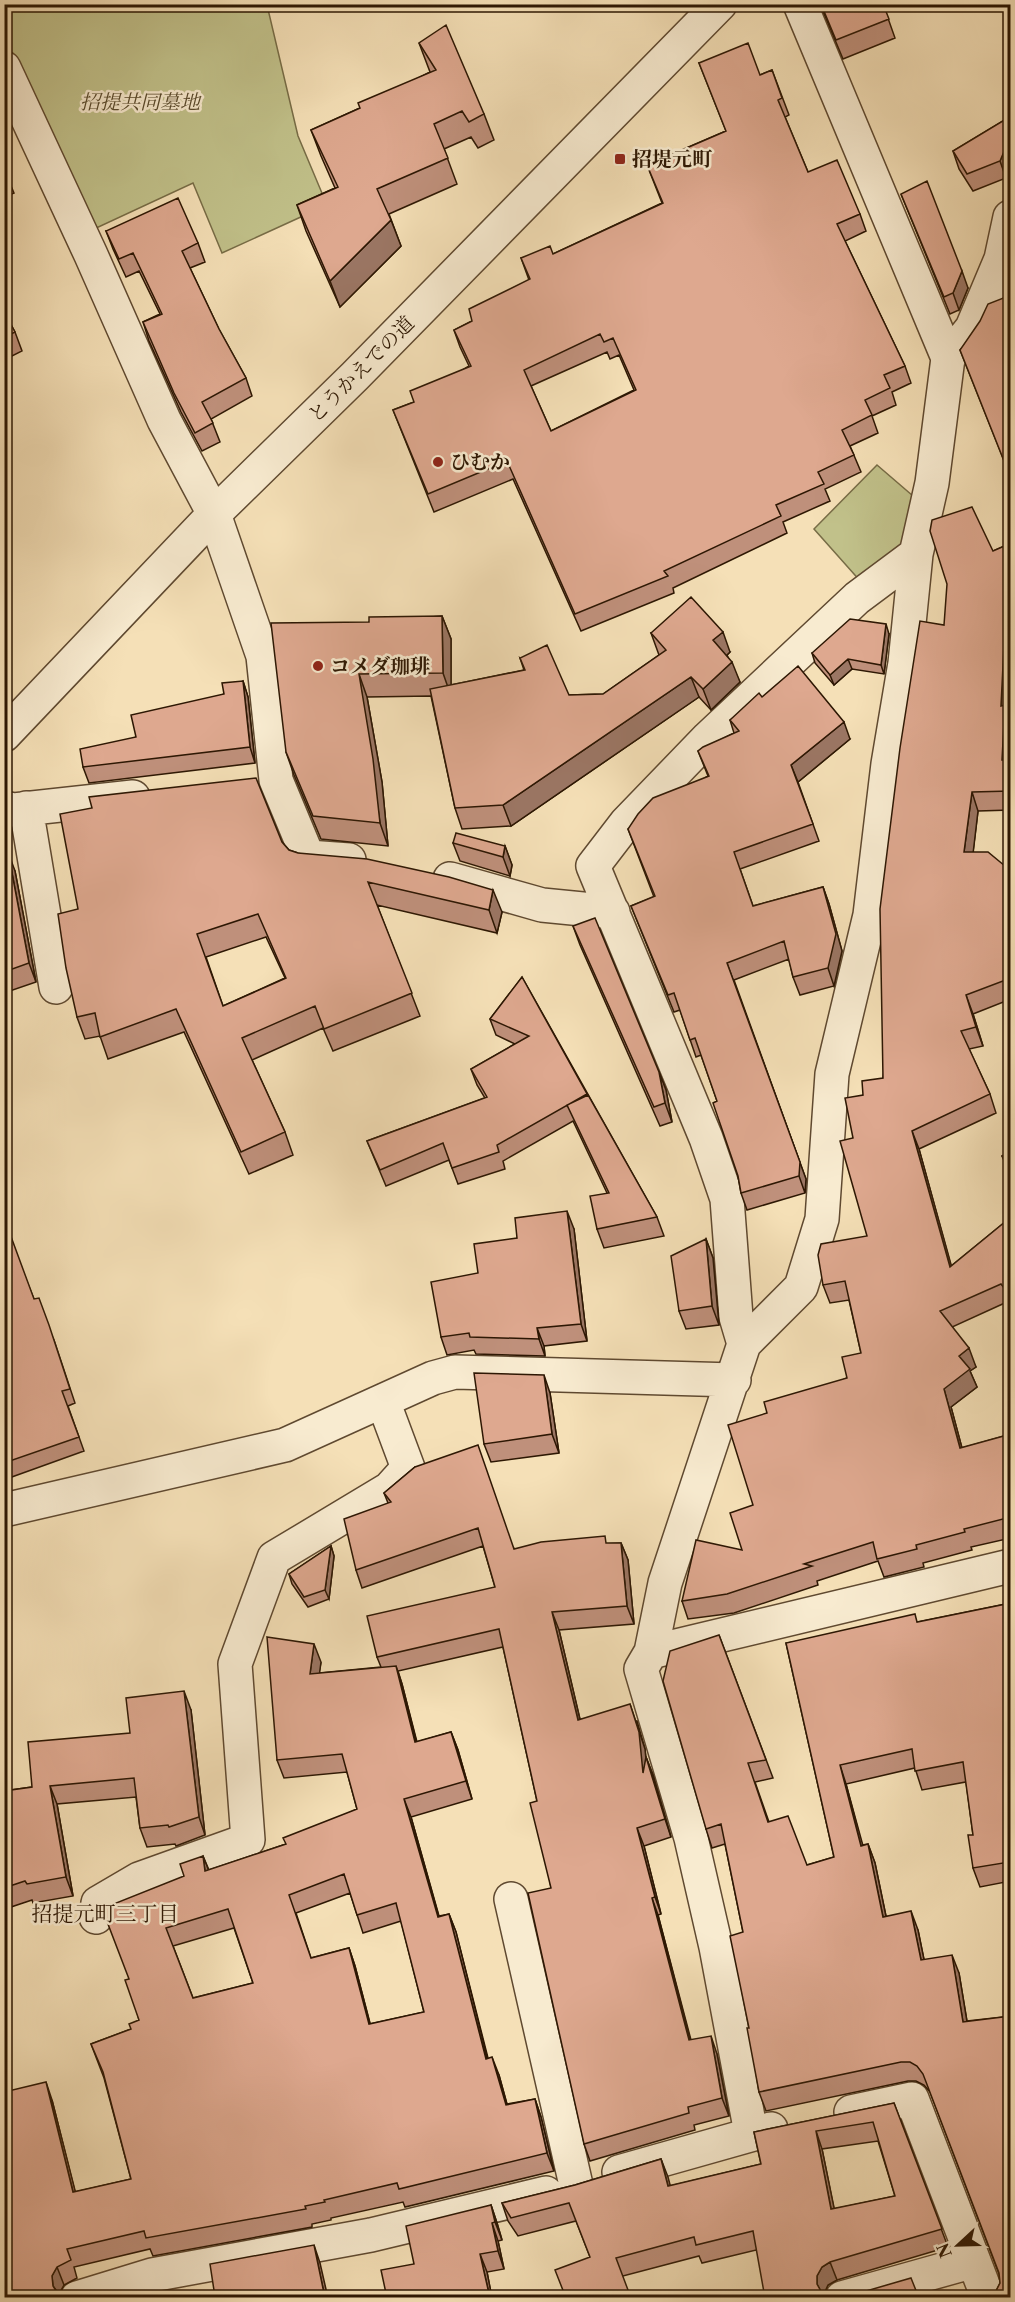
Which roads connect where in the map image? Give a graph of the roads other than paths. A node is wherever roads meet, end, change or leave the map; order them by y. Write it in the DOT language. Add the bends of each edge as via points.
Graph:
graph roads {
  1 [pos="720,4"];
  2 [pos="800,4"];
  3 [pos="4,68"];
  4 [pos="1011,217"];
  5 [pos="948,358"];
  6 [pos="214,514"];
  7 [pos="916,554"];
  8 [pos="4,735"];
  9 [pos="276,780"];
  10 [pos="243,784"];
  11 [pos="165,793"];
  12 [pos="15,808"];
  13 [pos="378,863"];
  14 [pos="420,872"];
  15 [pos="613,912"];
  16 [pos="56,987"];
  17 [pos="744,1344"];
  18 [pos="734,1380"];
  19 [pos="383,1401"];
  20 [pos="4,1510"];
  21 [pos="1011,1566"];
  22 [pos="651,1652"];
  23 [pos="511,1899"];
  24 [pos="96,1917"];
  25 [pos="751,2133"];
  26 [pos="576,2185"];
  27 [pos="974,2261"];
  28 [pos="77,2298"];
  29 [pos="843,2298"];
  30 [pos="987,2298"];
  1 -- 6 [label="street, とうかえでの道"];
  2 -- 5 [label="street"];
  3 -- 6 [label="street" via="164,420"];
  4 -- 5 [label="street" via="1001,259 972,328"];
  5 -- 7 [label="street" via="932,483"];
  6 -- 8 [label="street, とうかえでの道"];
  6 -- 9 [label="street" via="263,656"];
  7 -- 15 [label="street" via="849,605 708,738 626,823 594,866"];
  7 -- 17 [label="street" via="870,915 832,1074 822,1219 801,1287"];
  9 -- 10 [label="street"];
  9 -- 13 [label="street" via="308,857"];
  11 -- 12 [label="street"];
  12 -- 16 [label="street"];
  14 -- 15 [label="street" via="542,905"];
  15 -- 17 [label="street" via="706,1138 727,1199 736,1317"];
  17 -- 18 [label="street"];
  18 -- 19 [label="street" via="455,1372"];
  18 -- 22 [label="street" via="665,1583"];
  19 -- 20 [label="street" via="285,1444"];
  19 -- 24 [label="street" via="408,1467 389,1489 274,1558 235,1664 248,1840 139,1879 98,1903"];
  21 -- 22 [label="street"];
  22 -- 25 [label="street" via="641,1669 692,1838"];
  23 -- 26 [label="street"];
  25 -- 26 [label="street"];
  25 -- 27 [label="street" via="912,2100"];
  26 -- 28 [label="street" via="371,2235 152,2276"];
  27 -- 29 [label="street"];
  27 -- 30 [label="street"];
}
